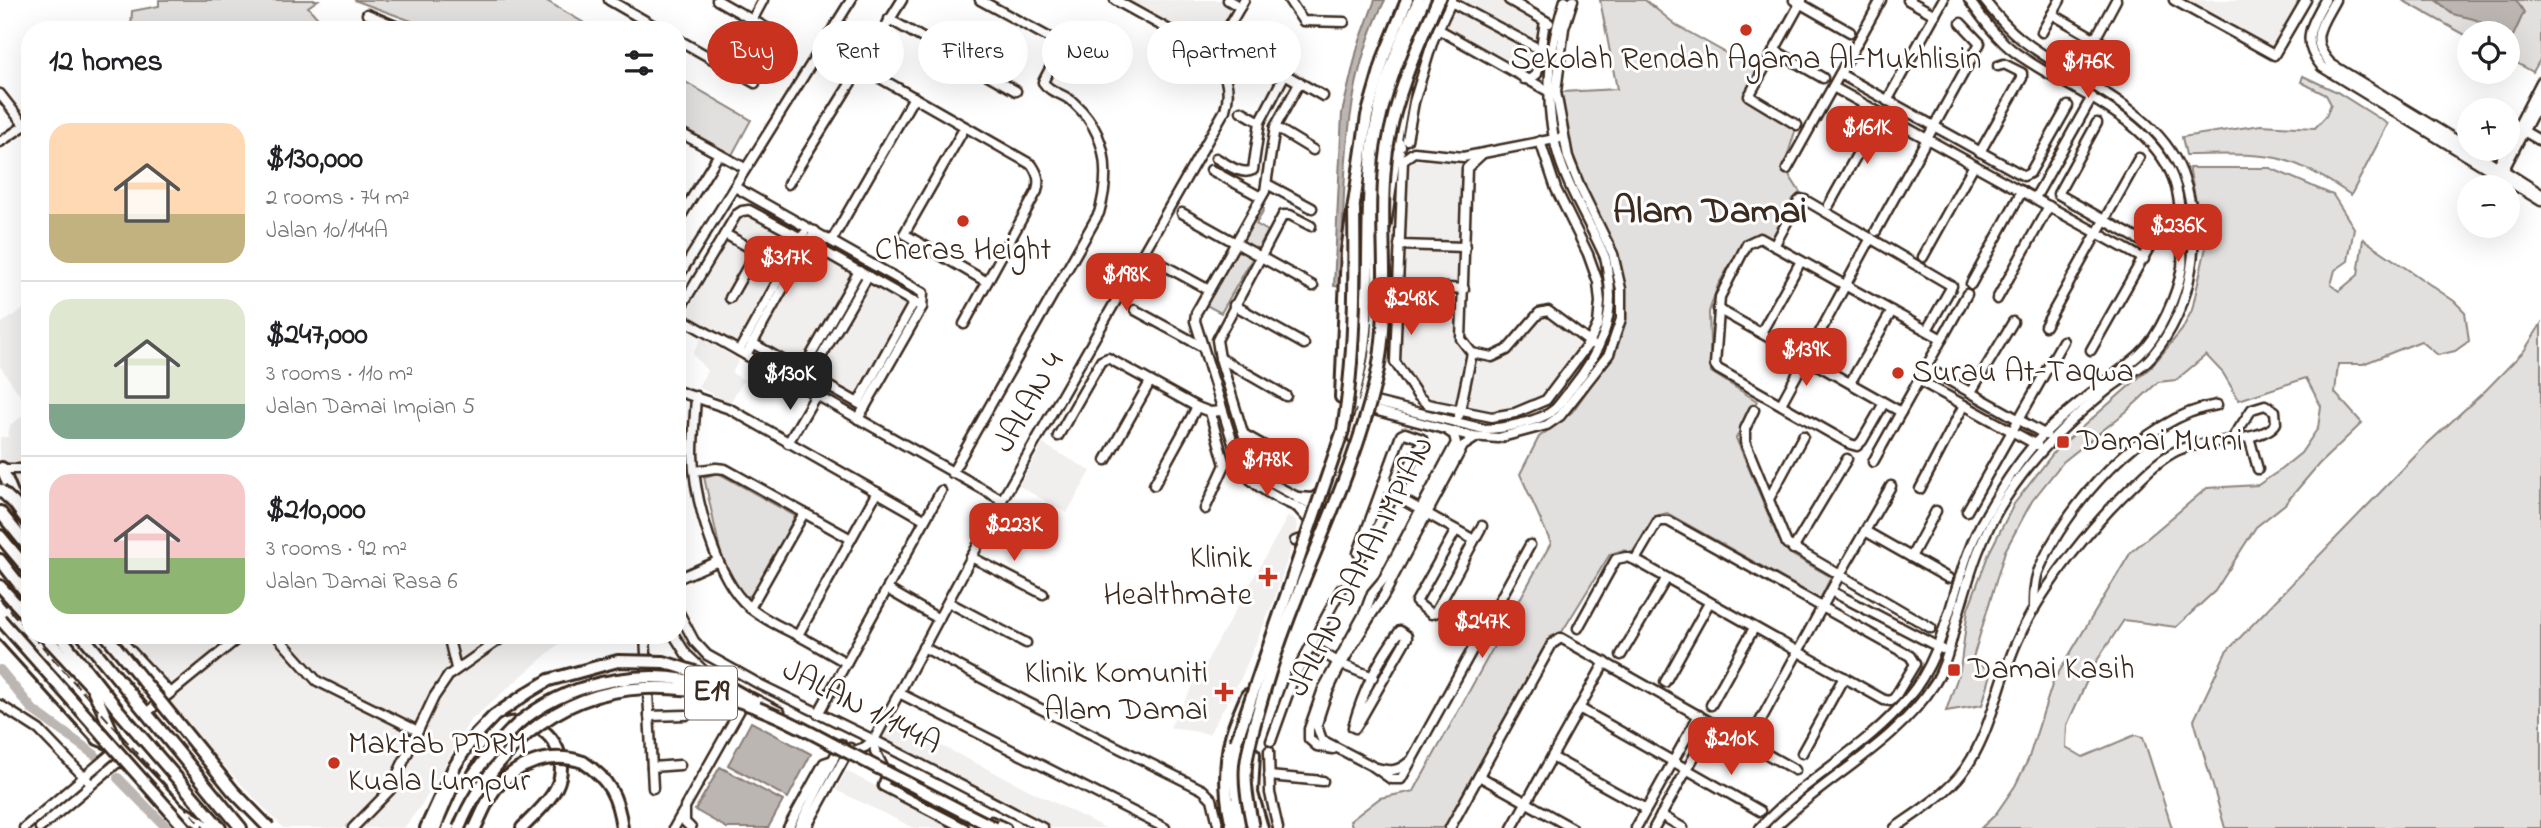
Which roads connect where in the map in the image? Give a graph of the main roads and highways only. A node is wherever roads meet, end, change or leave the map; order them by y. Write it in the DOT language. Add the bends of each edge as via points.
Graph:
graph roads {
  1 [pos="1407,0"];
  2 [pos="1419,0"];
  3 [pos="1429,0"];
  4 [pos="1438,0"];
  5 [pos="1403,62"];
  6 [pos="1354,209"];
  7 [pos="1377,242"];
  8 [pos="1359,402"];
  9 [pos="1,468"];
  10 [pos="1326,489"];
  11 [pos="0,491"];
  12 [pos="0,512"];
  13 [pos="21,513"];
  14 [pos="1323,514"];
  15 [pos="21,516"];
  16 [pos="0,536"];
  17 [pos="1309,537"];
  18 [pos="21,539"];
  19 [pos="0,560"];
  20 [pos="21,561"];
  21 [pos="0,586"];
  22 [pos="21,587"];
  23 [pos="21,609"];
  24 [pos="0,619"];
  25 [pos="0,631"];
  26 [pos="21,643"];
  27 [pos="22,644"];
  28 [pos="52,644"];
  29 [pos="66,644"];
  30 [pos="89,644"];
  31 [pos="95,644"];
  32 [pos="113,644"];
  33 [pos="1273,661"];
  34 [pos="124,687"];
  35 [pos="93,689"];
  36 [pos="118,710"];
  37 [pos="771,711"];
  38 [pos="119,747"];
  39 [pos="222,804"];
  40 [pos="185,828"];
  41 [pos="209,828"];
  42 [pos="220,828"];
  43 [pos="242,828"];
  44 [pos="249,828"];
  45 [pos="269,828"];
  46 [pos="426,828"];
  47 [pos="435,828"];
  48 [pos="448,828"];
  49 [pos="459,828"];
  50 [pos="475,828"];
  51 [pos="522,828"];
  52 [pos="622,828"];
  53 [pos="996,828"];
  54 [pos="1233,828"];
  55 [pos="1242,828"];
  56 [pos="1254,828"];
  57 [pos="1262,828"];
  1 -- 6 [label="highway" via="1367,116"];
  2 -- 8 [label="main road" via="1388,80 1372,152"];
  3 -- 5 [label="main road"];
  4 -- 33 [label="highway, bridge" via="1402,84 1387,150 1386,298 1375,384 1351,462"];
  5 -- 7 [label="main road" via="1381,153"];
  5 -- 7 [label="main road" via="1407,78 1396,141 1402,150 1395,156 1388,220"];
  6 -- 54 [label="highway, bridge" via="1347,251 1337,428 1304,536 1230,741 1227,792"];
  6 -- 55 [label="highway, bridge" via="1343,430 1237,741 1233,791"];
  7 -- 8 [label="main road" via="1376,337"];
  8 -- 10 [label="main road"];
  8 -- 14 [label="main road"];
  9 -- 15 [label="highway"];
  10 -- 14 [label="main road"];
  10 -- 17 [label="main road" via="1299,503 1310,520"];
  11 -- 13 [label="highway, bridge"];
  12 -- 18 [label="highway"];
  14 -- 17 [label="main road"];
  14 -- 56 [label="main road" via="1250,734 1245,793"];
  16 -- 20 [label="highway"];
  17 -- 55 [label="main road" via="1240,740 1236,798"];
  19 -- 22 [label="highway"];
  21 -- 23 [label="highway"];
  24 -- 26 [label="highway, bridge"];
  25 -- 38 [label="highway" via="98,739"];
  27 -- 40 [label="highway, bridge"];
  28 -- 35 [label="highway"];
  29 -- 36 [label="highway"];
  30 -- 34 [label="highway"];
  31 -- 34 [label="highway"];
  32 -- 45 [label="highway, bridge" via="233,791"];
  33 -- 56 [label="highway, bridge" via="1246,766"];
  33 -- 57 [label="highway, bridge" via="1254,754 1252,793"];
  34 -- 39 [label="highway"];
  35 -- 36 [label="highway"];
  35 -- 38 [label="highway"];
  36 -- 42 [label="highway"];
  37 -- 46 [label="highway, bridge" via="711,677 664,662 618,661 549,680 494,716 471,740"];
  37 -- 48 [label="highway, E19, bridge" via="699,682 661,678 591,685 525,718 503,739 470,779"];
  37 -- 53 [label="highway, E19, bridge"];
  38 -- 41 [label="highway" via="178,809"];
  39 -- 43 [label="highway"];
  39 -- 44 [label="highway"];
  47 -- 51 [label="highway, bridge" via="478,746 491,732 522,721 548,733 557,748 561,770 551,796"];
  49 -- 53 [label="highway, E19, bridge" via="497,764 551,715 593,695 660,686 719,695 771,713"];
  50 -- 52 [label="highway, bridge" via="494,791 521,767 539,759 572,758 595,769 612,788"];
}
